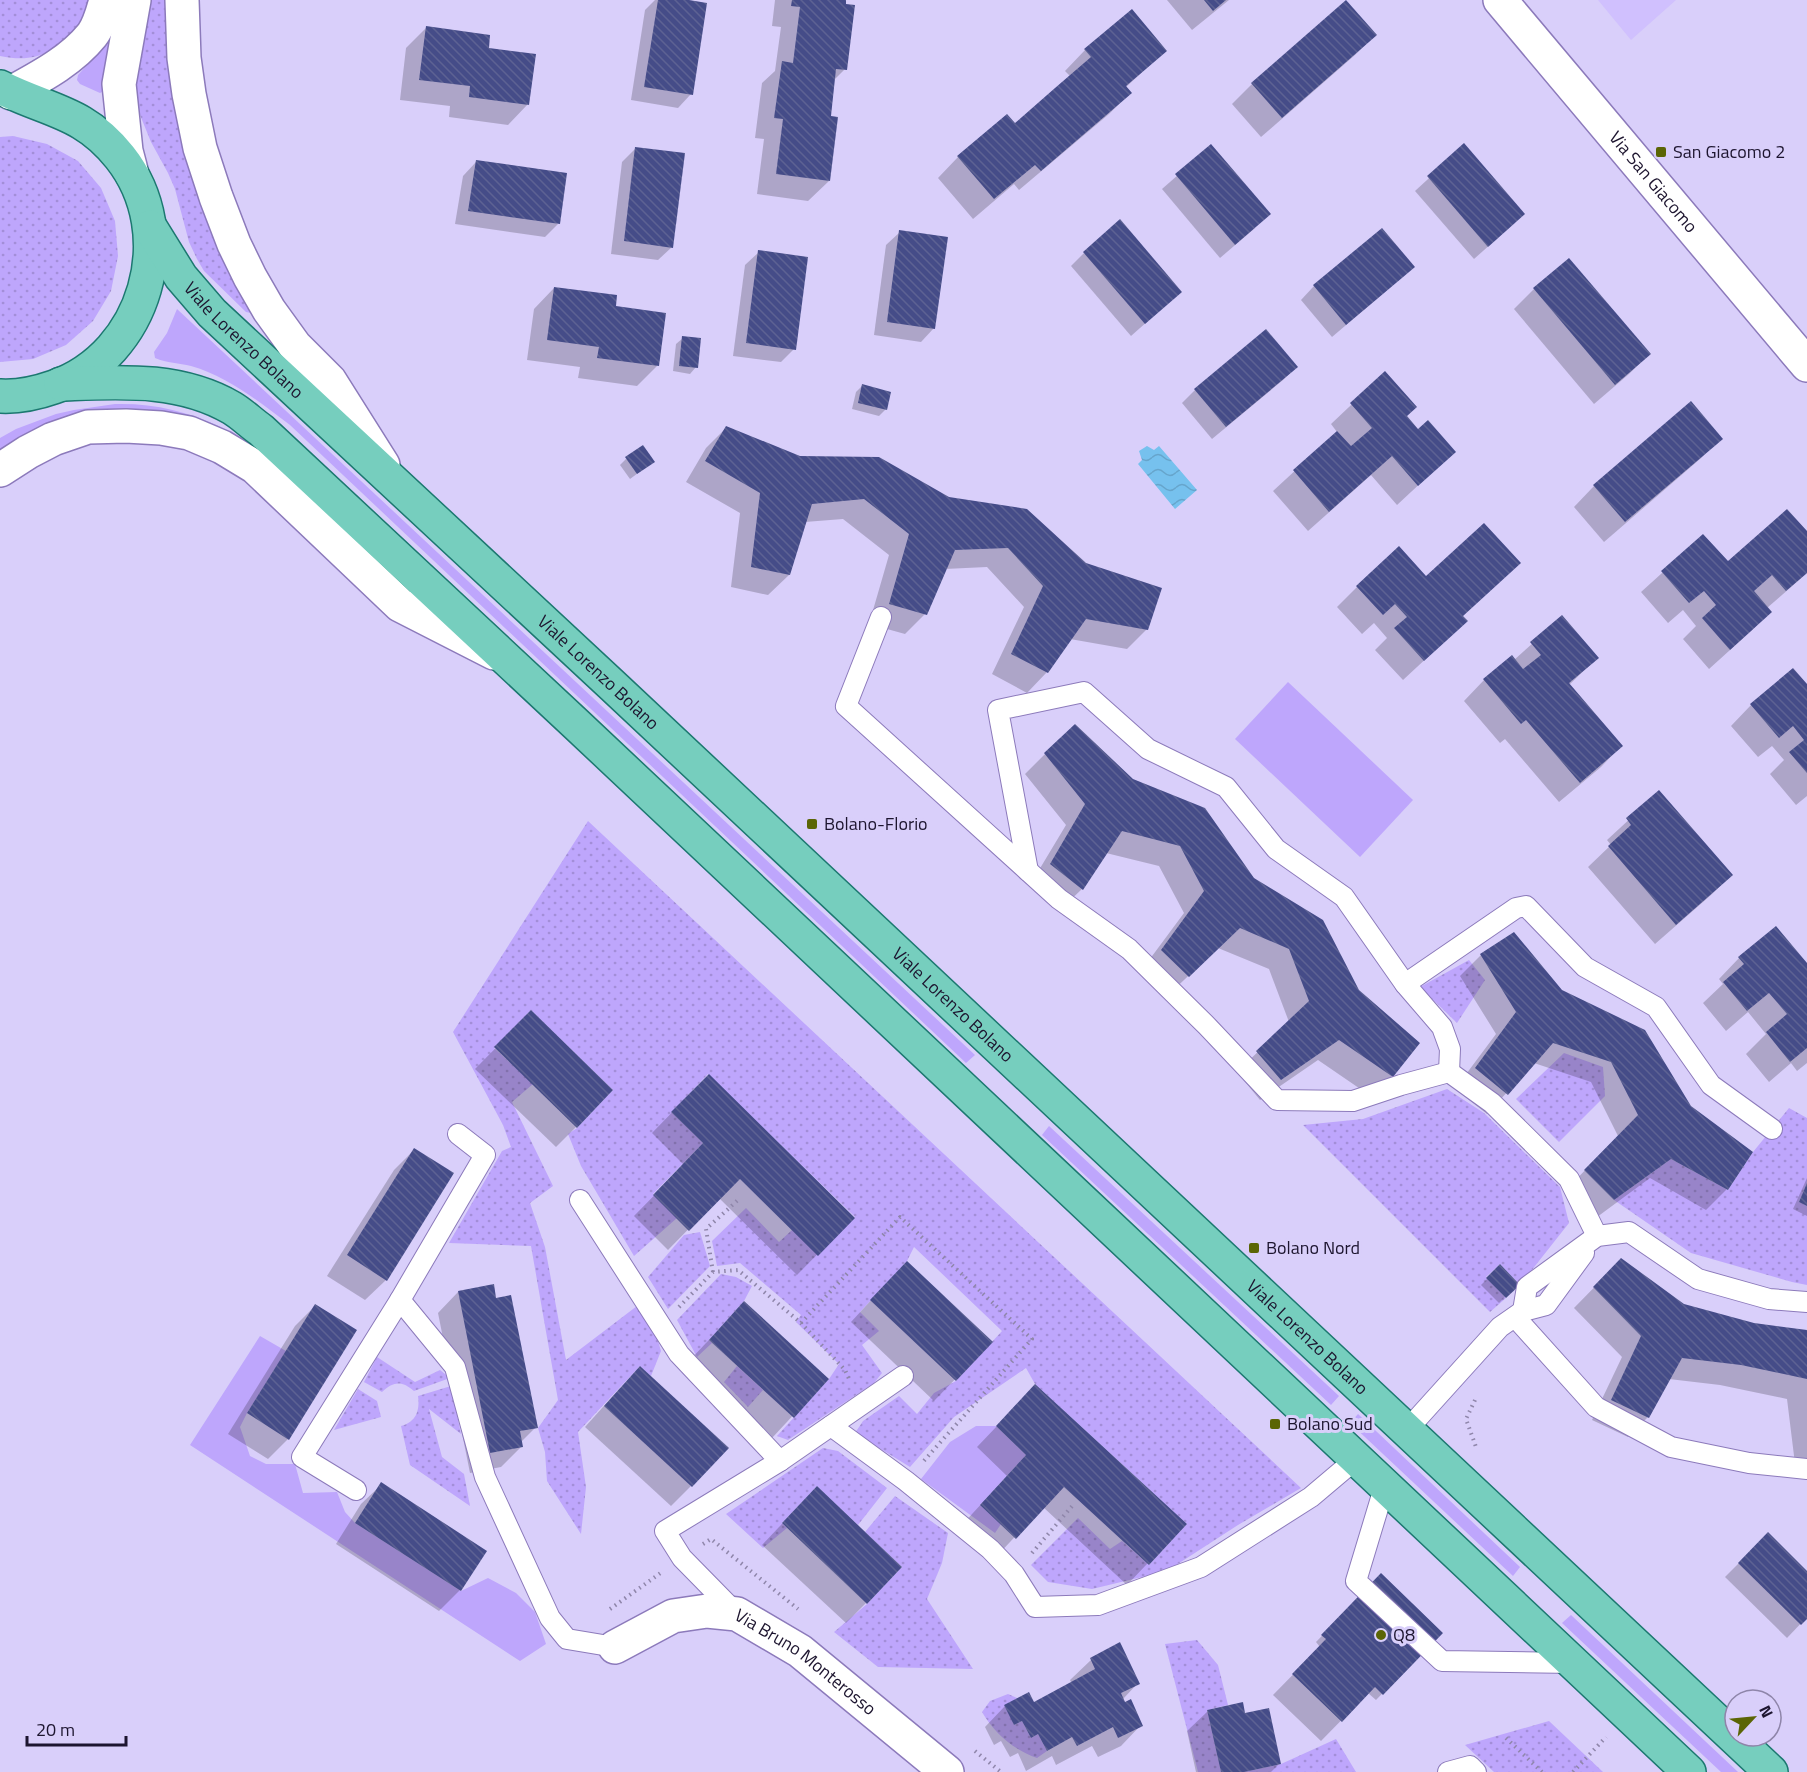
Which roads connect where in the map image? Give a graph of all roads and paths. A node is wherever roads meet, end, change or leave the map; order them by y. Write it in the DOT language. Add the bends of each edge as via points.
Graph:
graph roads {
  1 [pos="106,0"];
  2 [pos="134,0"];
  3 [pos="182,0"];
  4 [pos="1500,0"];
  5 [pos="4,92"];
  6 [pos="132,174"];
  7 [pos="150,227"];
  8 [pos="1807,365"];
  9 [pos="52,387"];
  10 [pos="0,396"];
  11 [pos="0,413"];
  12 [pos="0,470"];
  13 [pos="390,477"];
  14 [pos="881,617"];
  15 [pos="505,659"];
  16 [pos="1029,871"];
  17 [pos="1405,984"];
  18 [pos="1449,1072"];
  19 [pos="1772,1129"];
  20 [pos="458,1134"];
  21 [pos="579,1200"];
  22 [pos="738,1200"];
  23 [pos="1597,1236"];
  24 [pos="713,1272"];
  25 [pos="400,1300"];
  26 [pos="1807,1302"];
  27 [pos="1519,1314"];
  28 [pos="801,1323"];
  29 [pos="662,1325"];
  30 [pos="903,1376"];
  31 [pos="860,1406"];
  32 [pos="831,1426"];
  33 [pos="1407,1430"];
  34 [pos="1356,1459"];
  35 [pos="780,1461"];
  36 [pos="1807,1469"];
  37 [pos="906,1481"];
  38 [pos="1385,1485"];
  39 [pos="356,1490"];
  40 [pos="1073,1505"];
  41 [pos="1014,1574"];
  42 [pos="737,1614"];
  43 [pos="615,1647"];
  44 [pos="1573,1663"];
  45 [pos="1611,1733"];
  46 [pos="1506,1738"];
  47 [pos="933,1769"];
  48 [pos="1448,1772"];
  49 [pos="1476,1772"];
  50 [pos="1542,1772"];
  51 [pos="1573,1772"];
  52 [pos="1689,1772"];
  53 [pos="1771,1772"];
  1 -- 5 [label="main road" via="93,34 74,53 49,72"];
  2 -- 6 [label="main road" via="119,84"];
  3 -- 13 [label="main road" via="191,105 216,197 234,244 269,310 295,346 330,381"];
  4 -- 8 [label="main road, Via San Giacomo"];
  5 -- 6 [label="main road" via="78,120 109,144"];
  6 -- 7 [label="main road"];
  7 -- 9 [label="main road" via="150,266 144,294 132,321 102,359 78,376"];
  7 -- 13 [label="main road, Viale Lorenzo Bolano" via="181,277 212,313"];
  9 -- 10 [label="main road"];
  9 -- 11 [label="main road"];
  9 -- 15 [label="main road" via="124,382 161,384 195,391 232,408 261,430"];
  12 -- 15 [label="main road" via="53,439 88,427 161,428 189,433 255,466 400,605"];
  13 -- 33 [label="main road, Viale Lorenzo Bolano"];
  14 -- 16 [label="lane" via="846,706"];
  15 -- 34 [label="main road"];
  16 -- 17 [label="lane" via="998,710 1084,692 1148,750 1226,787 1275,849 1344,897"];
  16 -- 18 [label="lane" via="1059,899 1129,949 1278,1100 1353,1101"];
  17 -- 18 [label="lane" via="1442,1027 1450,1049"];
  17 -- 19 [label="lane" via="1516,908 1526,906 1585,967 1656,1007 1711,1085"];
  18 -- 23 [label="lane" via="1492,1102 1569,1179"];
  20 -- 25 [label="lane" via="485,1155"];
  21 -- 29 [label="lane"];
  22 -- 24 [label="path" via="706,1229"];
  23 -- 26 [label="lane" via="1629,1232 1698,1279 1769,1299"];
  23 -- 27 [label="lane" via="1527,1287"];
  24 -- 28 [label="path" via="738,1270"];
  24 -- 29 [label="path"];
  25 -- 39 [label="lane" via="302,1457"];
  25 -- 43 [label="lane" via="455,1367 485,1477 550,1618 567,1639"];
  27 -- 33 [label="lane" via="1500,1327"];
  27 -- 36 [label="lane" via="1596,1407 1671,1448"];
  28 -- 31 [label="path" via="845,1370"];
  28 -- 37 [label="path" via="900,1217 1032,1339"];
  29 -- 35 [label="lane" via="680,1354"];
  30 -- 31 [label="lane"];
  31 -- 32 [label="lane"];
  32 -- 35 [label="lane"];
  32 -- 37 [label="lane"];
  33 -- 53 [label="main road, Viale Lorenzo Bolano"];
  34 -- 38 [label="main road"];
  34 -- 41 [label="lane" via="1311,1497 1201,1567 1098,1605 1035,1606"];
  35 -- 42 [label="lane" via="665,1531 682,1558"];
  37 -- 41 [label="lane" via="990,1549"];
  38 -- 44 [label="main road"];
  38 -- 44 [label="lane" via="1356,1581 1442,1661"];
  40 -- 41 [label="path"];
  42 -- 43 [label="main road, Via Bruno Monterosso" via="706,1611 673,1616"];
  42 -- 47 [label="main road, Via Bruno Monterosso" via="800,1652"];
  44 -- 52 [label="main road"];
  45 -- 51 [label="path"];
  46 -- 50 [label="path"];
  48 -- 49 [label="lane" via="1470,1766"];
}
